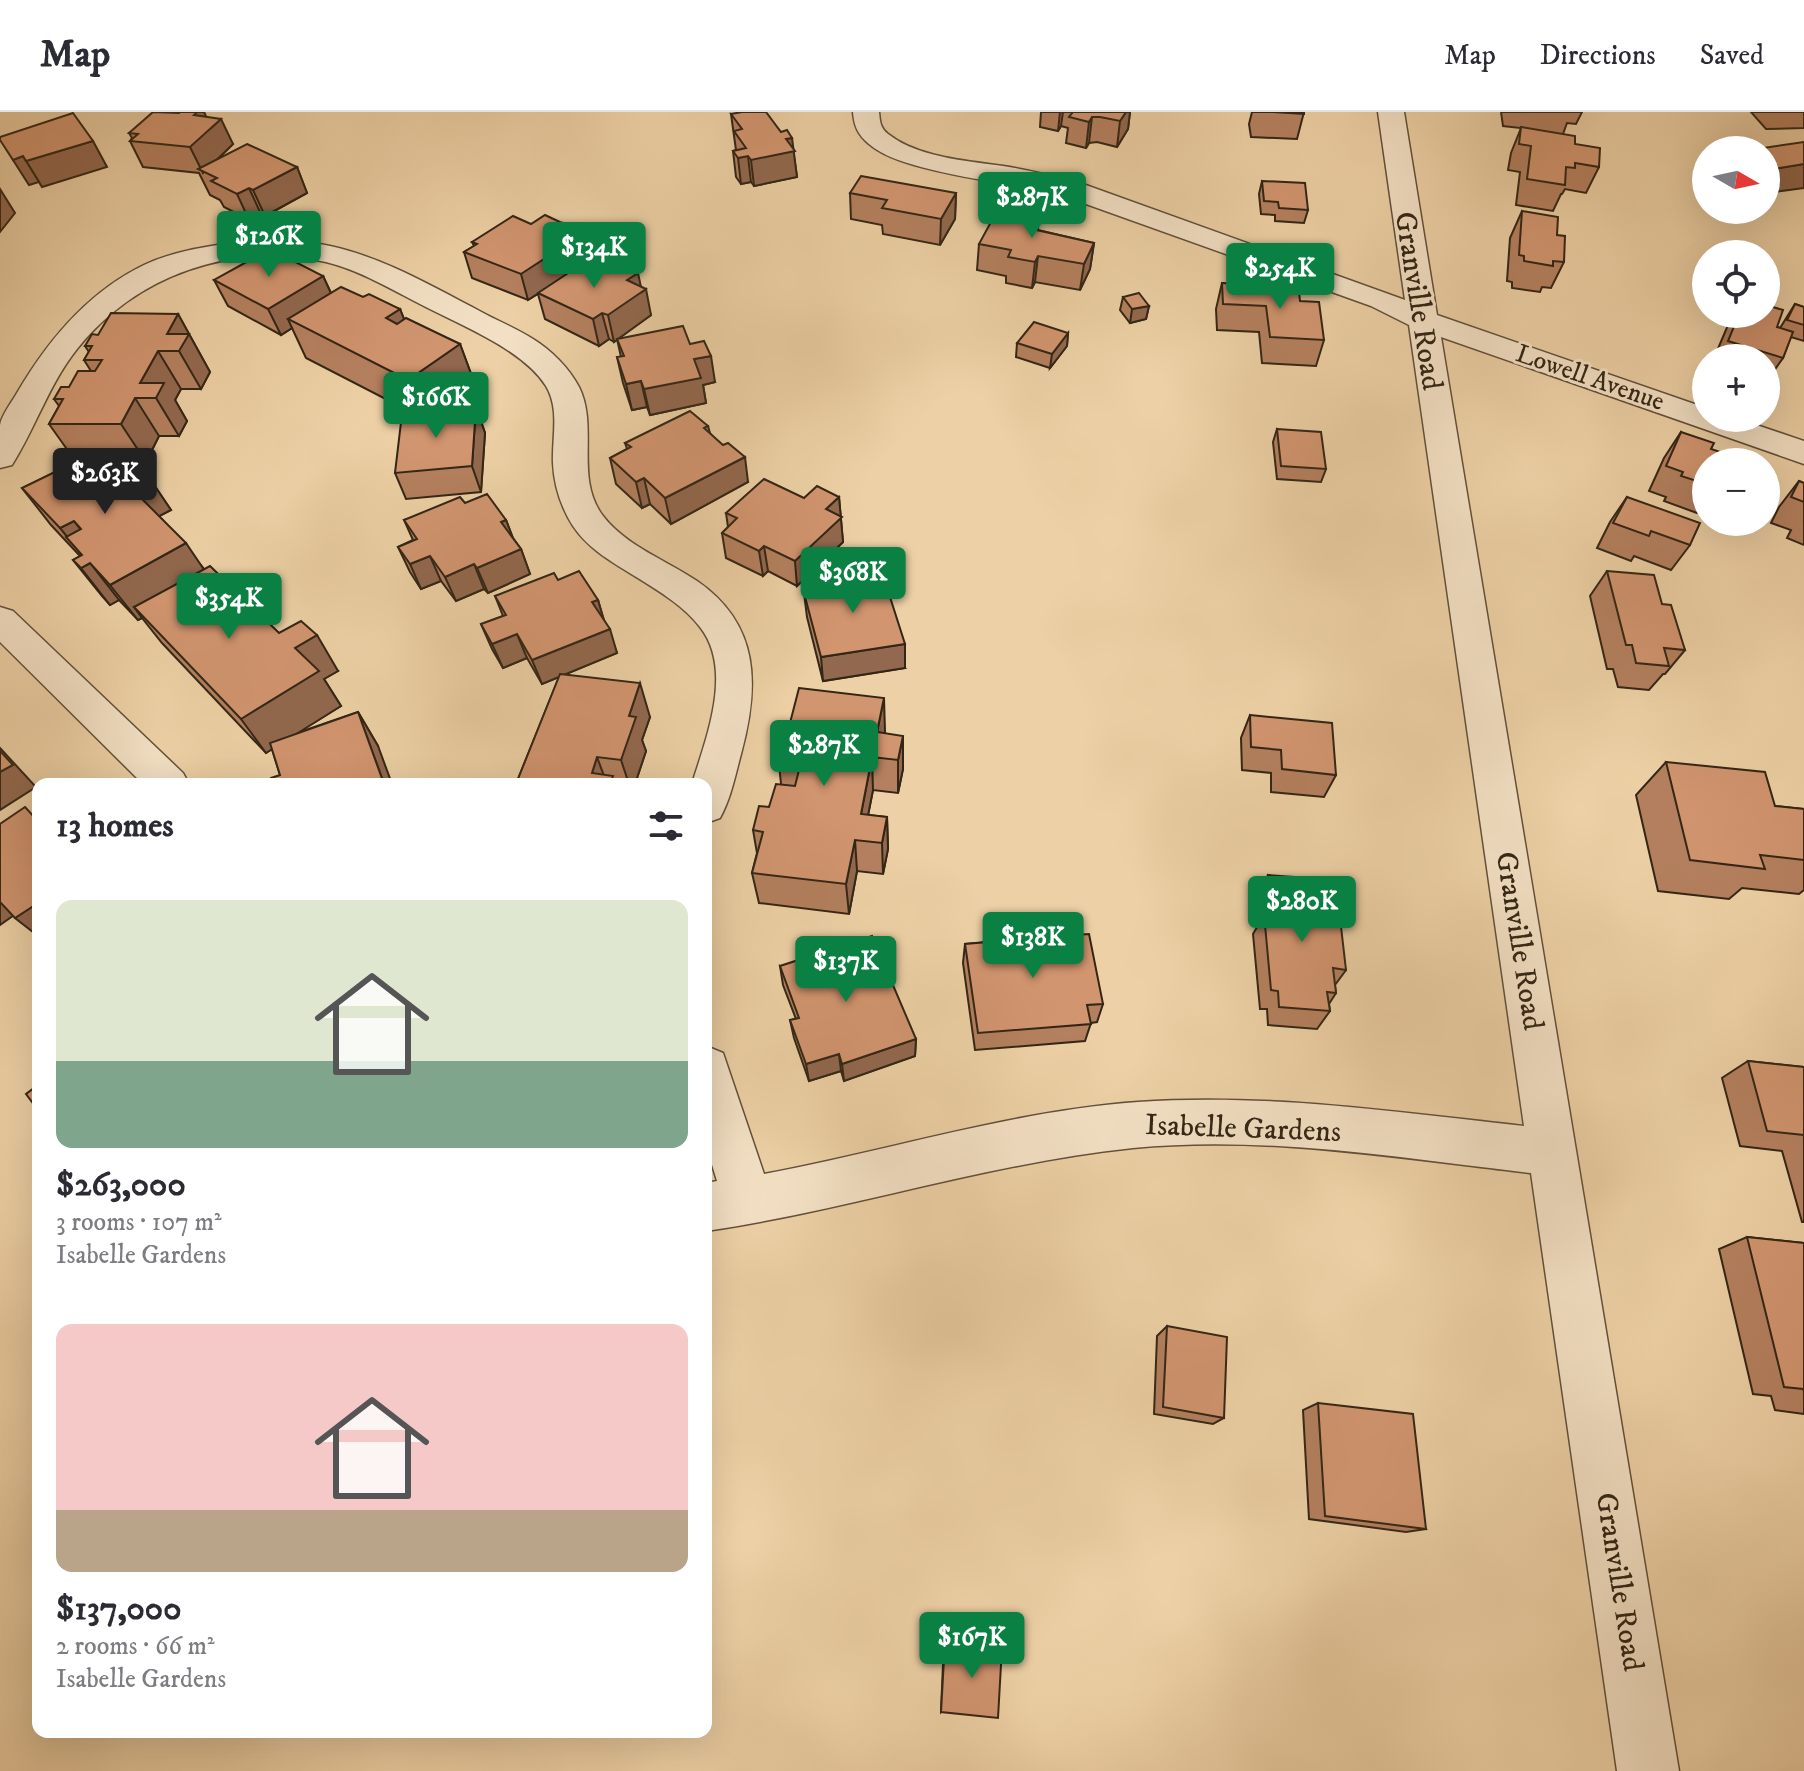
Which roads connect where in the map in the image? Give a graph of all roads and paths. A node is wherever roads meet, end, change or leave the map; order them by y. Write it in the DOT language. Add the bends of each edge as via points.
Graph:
graph roads {
  1 [pos="866,112"];
  2 [pos="1391,112"];
  3 [pos="1420,319"];
  4 [pos="1804,453"];
  5 [pos="0,457"];
  6 [pos="0,620"];
  7 [pos="163,778"];
  8 [pos="712,783"];
  9 [pos="712,1107"];
  10 [pos="1552,1152"];
  11 [pos="727,1205"];
  12 [pos="1648,1771"];
  1 -- 3 [label="street, Lowell Avenue" via="866,126 894,149 1070,189 1382,300"];
  2 -- 3 [label="street, Granville Road"];
  3 -- 4 [label="street, Lowell Avenue"];
  3 -- 10 [label="street, Granville Road"];
  5 -- 8 [label="street" via="69,337 92,310 147,274 189,258 264,249 335,255 362,266 523,346 563,384 569,398 574,494 582,512 618,550 700,600 718,621 736,664 736,692"];
  6 -- 7 [label="street"];
  9 -- 11 [label="street, Isabelle Gardens"];
  10 -- 11 [label="street, Isabelle Gardens" via="1271,1123 1196,1121 1061,1134"];
  10 -- 12 [label="street, Granville Road"];
}
